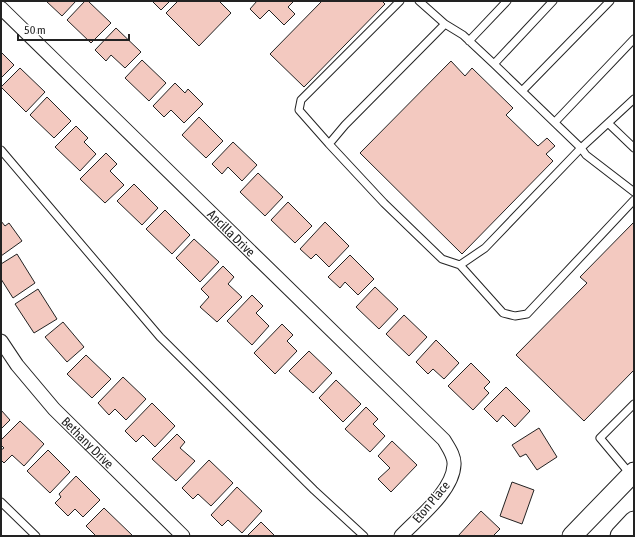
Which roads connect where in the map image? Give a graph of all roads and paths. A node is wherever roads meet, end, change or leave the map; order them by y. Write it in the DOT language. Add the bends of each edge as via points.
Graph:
graph roads {
  1 [pos="400,1"];
  2 [pos="419,1"];
  3 [pos="507,1"];
  4 [pos="553,1"];
  5 [pos="610,1"];
  6 [pos="1,8"];
  7 [pos="445,24"];
  8 [pos="634,39"];
  9 [pos="469,41"];
  10 [pos="494,64"];
  11 [pos="523,90"];
  12 [pos="634,99"];
  13 [pos="555,122"];
  14 [pos="609,124"];
  15 [pos="329,144"];
  16 [pos="581,148"];
  17 [pos="634,148"];
  18 [pos="1,150"];
  19 [pos="634,192"];
  20 [pos="634,200"];
  21 [pos="460,265"];
  22 [pos="1,341"];
  23 [pos="634,404"];
  24 [pos="455,464"];
  25 [pos="633,475"];
  26 [pos="1,502"];
  27 [pos="634,521"];
  28 [pos="36,536"];
  29 [pos="183,536"];
  30 [pos="364,536"];
  31 [pos="401,536"];
  32 [pos="572,536"];
  33 [pos="620,536"];
  1 -- 15 [label="lane" via="301,100 298,110"];
  2 -- 7 [label="lane"];
  3 -- 9 [label="lane"];
  4 -- 10 [label="lane"];
  5 -- 11 [label="lane"];
  6 -- 24 [label="street, Ancilla Drive" via="444,440"];
  7 -- 9 [label="lane"];
  7 -- 15 [label="lane"];
  8 -- 13 [label="lane"];
  9 -- 10 [label="lane"];
  10 -- 11 [label="lane"];
  11 -- 13 [label="lane"];
  12 -- 14 [label="lane"];
  13 -- 16 [label="lane"];
  14 -- 16 [label="lane"];
  14 -- 17 [label="lane"];
  15 -- 21 [label="lane" via="384,203 442,259"];
  16 -- 19 [label="lane" via="586,155"];
  16 -- 21 [label="lane" via="485,248"];
  18 -- 30 [label="lane" via="160,337"];
  20 -- 21 [label="lane" via="527,314 515,316 503,313"];
  22 -- 29 [label="street, Bethany Drive" via="17,365 54,409"];
  23 -- 25 [label="lane" via="600,438"];
  24 -- 31 [label="street, Eton Place" via="449,484"];
  25 -- 32 [label="main road"];
  26 -- 28 [label="lane"];
  27 -- 33 [label="main road"];
}
